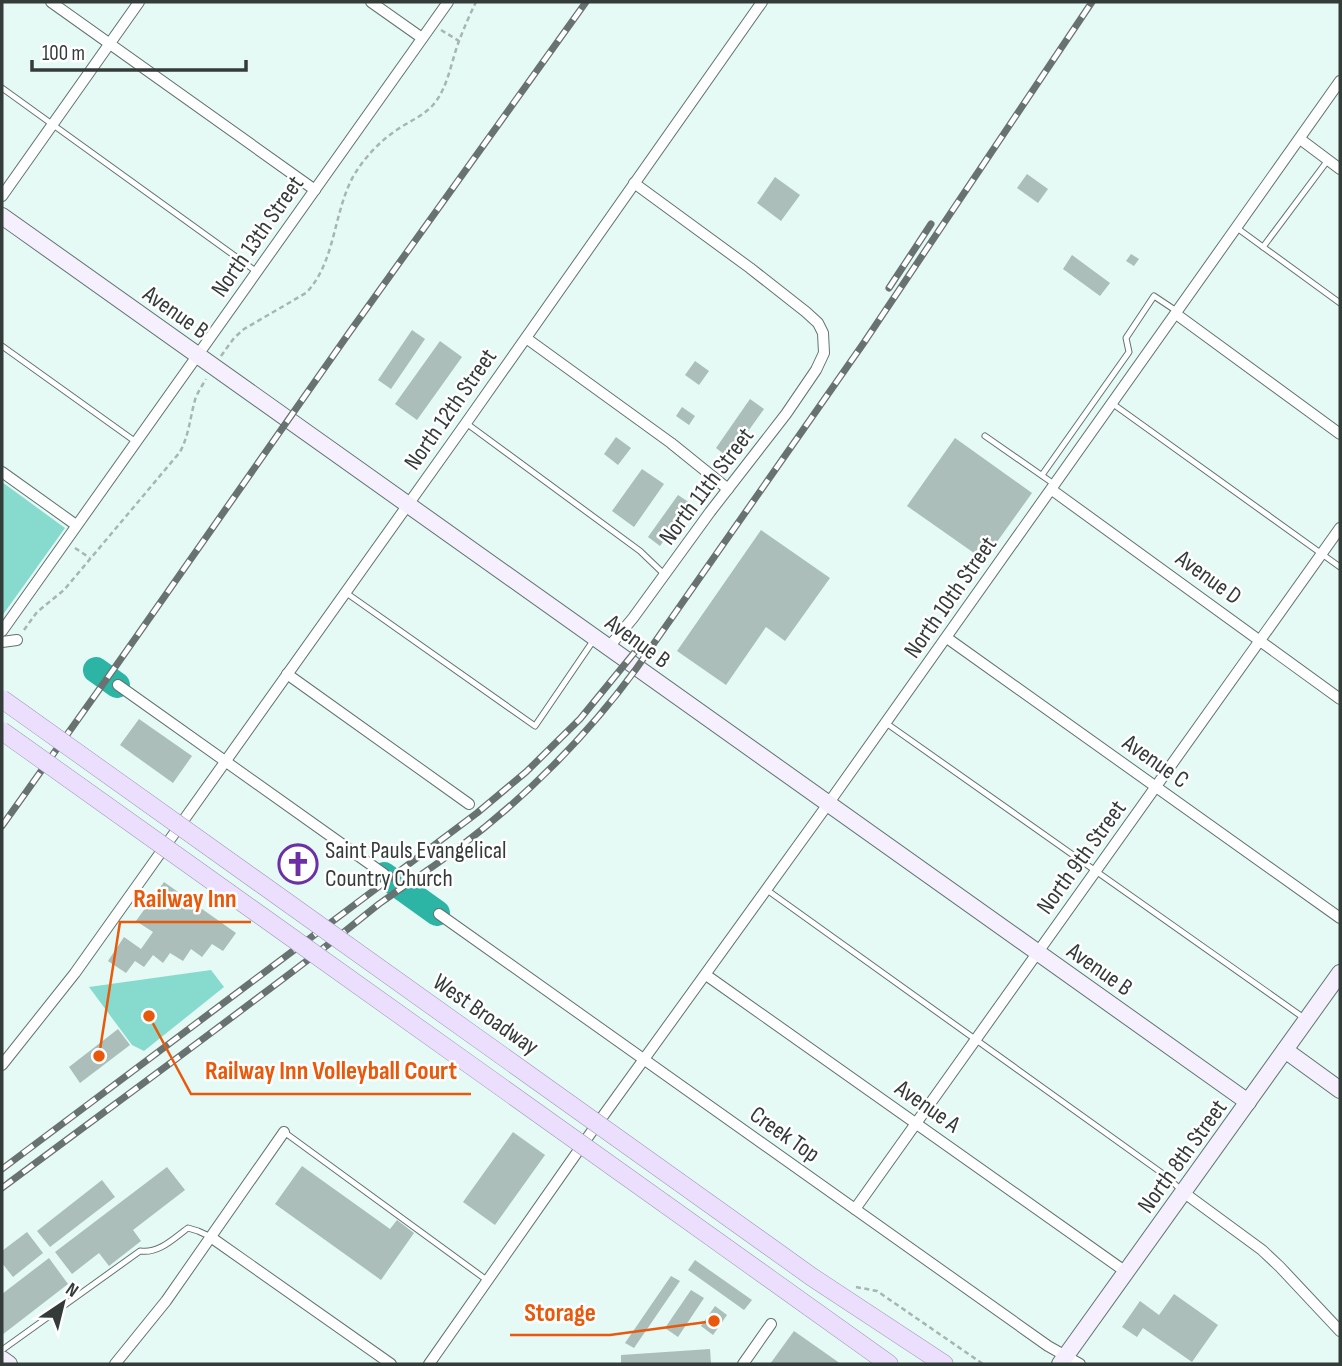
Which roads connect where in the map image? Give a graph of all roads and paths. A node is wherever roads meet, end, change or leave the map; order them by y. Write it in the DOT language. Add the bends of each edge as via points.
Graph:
graph roads {
  1 [pos="51,2"];
  2 [pos="139,2"];
  3 [pos="372,2"];
  4 [pos="448,2"];
  5 [pos="476,2"];
  6 [pos="762,2"];
  7 [pos="432,24"];
  8 [pos="422,38"];
  9 [pos="459,41"];
  10 [pos="110,44"];
  11 [pos="1340,81"];
  12 [pos="2,88"];
  13 [pos="52,124"];
  14 [pos="1300,139"];
  15 [pos="1328,160"];
  16 [pos="1340,169"];
  17 [pos="634,183"];
  18 [pos="315,190"];
  19 [pos="2,196"];
  20 [pos="2,216"];
  21 [pos="1237,228"];
  22 [pos="1263,247"];
  23 [pos="257,272"];
  24 [pos="1340,303"];
  25 [pos="1177,313"];
  26 [pos="526,338"];
  27 [pos="2,346"];
  28 [pos="198,355"];
  29 [pos="221,356"];
  30 [pos="204,382"];
  31 [pos="1113,404"];
  32 [pos="466,423"];
  33 [pos="1340,434"];
  34 [pos="985,436"];
  35 [pos="136,442"];
  36 [pos="2,472"];
  37 [pos="1042,475"];
  38 [pos="1054,487"];
  39 [pos="728,489"];
  40 [pos="408,505"];
  41 [pos="76,525"];
  42 [pos="1340,528"];
  43 [pos="71,545"];
  44 [pos="1322,554"];
  45 [pos="90,558"];
  46 [pos="1340,567"];
  47 [pos="665,575"];
  48 [pos="345,592"];
  49 [pos="2,631"];
  50 [pos="947,638"];
  51 [pos="17,640"];
  52 [pos="1260,641"];
  53 [pos="2,642"];
  54 [pos="602,643"];
  55 [pos="287,674"];
  56 [pos="118,685"];
  57 [pos="2,699"];
  58 [pos="1340,699"];
  59 [pos="886,723"];
  60 [pos="2,731"];
  61 [pos="225,762"];
  62 [pos="1156,787"];
  63 [pos="469,804"];
  64 [pos="828,804"];
  65 [pos="1096,872"];
  66 [pos="384,874"];
  67 [pos="767,890"];
  68 [pos="439,914"];
  69 [pos="1340,918"];
  70 [pos="1038,953"];
  71 [pos="1340,973"];
  72 [pos="706,975"];
  73 [pos="1307,1020"];
  74 [pos="976,1040"];
  75 [pos="1286,1050"];
  76 [pos="645,1060"];
  77 [pos="2,1065"];
  78 [pos="1340,1090"];
  79 [pos="1248,1102"];
  80 [pos="916,1124"];
  81 [pos="284,1132"];
  82 [pos="1183,1192"];
  83 [pos="855,1209"];
  84 [pos="212,1238"];
  85 [pos="1126,1272"];
  86 [pos="488,1281"];
  87 [pos="855,1286"];
  88 [pos="771,1324"];
  89 [pos="1340,1331"];
  90 [pos="2,1350"];
  91 [pos="2,1359"];
  92 [pos="1068,1362"];
  93 [pos="9,1364"];
  94 [pos="115,1364"];
  95 [pos="391,1364"];
  96 [pos="429,1364"];
  97 [pos="743,1364"];
  98 [pos="889,1364"];
  99 [pos="944,1364"];
  100 [pos="983,1364"];
  1 -- 10 [label="street"];
  2 -- 10 [label="street"];
  3 -- 8 [label="street"];
  4 -- 7 [label="street, North 13th Street"];
  5 -- 9 [label="path"];
  6 -- 17 [label="street, North 12th Street"];
  7 -- 8 [label="street, North 13th Street"];
  7 -- 9 [label="path"];
  8 -- 18 [label="street, North 13th Street"];
  9 -- 29 [label="path" via="435,103 373,149 354,176 323,268 312,287 244,329"];
  10 -- 13 [label="street"];
  10 -- 18 [label="street"];
  11 -- 14 [label="street, North 10th Street"];
  12 -- 13 [label="lane"];
  13 -- 19 [label="street"];
  13 -- 23 [label="lane"];
  14 -- 15 [label="street"];
  14 -- 21 [label="street, North 10th Street"];
  15 -- 16 [label="street"];
  15 -- 22 [label="lane"];
  17 -- 26 [label="street, North 12th Street"];
  17 -- 39 [label="street, North 11th Street" via="806,312 823,333 824,353 816,370"];
  18 -- 23 [label="street, North 13th Street"];
  20 -- 28 [label="street, Avenue B"];
  21 -- 22 [label="lane"];
  21 -- 25 [label="street, North 10th Street"];
  22 -- 24 [label="lane"];
  23 -- 28 [label="street, North 13th Street"];
  25 -- 31 [label="street, North 10th Street"];
  25 -- 33 [label="street"];
  25 -- 37 [label="lane" via="1154,296 1126,338 1129,352"];
  26 -- 32 [label="street, North 12th Street"];
  26 -- 39 [label="street"];
  27 -- 35 [label="lane"];
  28 -- 35 [label="street, North 13th Street"];
  28 -- 40 [label="street, Avenue B"];
  30 -- 45 [label="path" via="180,452"];
  31 -- 38 [label="street, North 10th Street"];
  31 -- 44 [label="lane"];
  32 -- 40 [label="street, North 12th Street"];
  32 -- 47 [label="lane" via="640,551"];
  34 -- 37 [label="lane"];
  35 -- 41 [label="street, North 13th Street"];
  36 -- 41 [label="street"];
  37 -- 38 [label="lane"];
  38 -- 50 [label="street, North 10th Street"];
  38 -- 52 [label="street, Avenue D"];
  39 -- 47 [label="street, North 11th Street"];
  40 -- 48 [label="street, North 12th Street"];
  40 -- 54 [label="street, Avenue B"];
  41 -- 49 [label="street, North 13th Street"];
  42 -- 44 [label="street, North 9th Street"];
  43 -- 45 [label="path"];
  44 -- 46 [label="lane"];
  44 -- 52 [label="street, North 9th Street"];
  45 -- 51 [label="path" via="64,590 37,612"];
  47 -- 54 [label="street, North 11th Street" via="633,618"];
  48 -- 54 [label="lane" via="536,726"];
  48 -- 55 [label="street, North 12th Street"];
  50 -- 59 [label="street, North 10th Street"];
  50 -- 62 [label="street, Avenue C"];
  51 -- 53 [label="street"];
  52 -- 58 [label="street, Avenue D"];
  52 -- 62 [label="street, North 9th Street"];
  54 -- 64 [label="street, Avenue B"];
  55 -- 61 [label="street, North 12th Street"];
  55 -- 63 [label="street"];
  56 -- 61 [label="street"];
  57 -- 99 [label="main road, West Broadway, bridge" via="820,1283"];
  59 -- 64 [label="street, North 10th Street"];
  59 -- 65 [label="lane"];
  60 -- 98 [label="main road, West Broadway, bridge"];
  61 -- 66 [label="street"];
  61 -- 77 [label="street, North 12th Street" via="75,973"];
  62 -- 65 [label="street, North 9th Street"];
  62 -- 69 [label="street, Avenue C"];
  64 -- 67 [label="street, North 10th Street"];
  64 -- 70 [label="street, Avenue B"];
  65 -- 70 [label="street, North 9th Street"];
  65 -- 73 [label="lane"];
  67 -- 72 [label="street, North 10th Street"];
  67 -- 74 [label="lane"];
  68 -- 76 [label="street, Creek Top"];
  70 -- 74 [label="street, North 9th Street"];
  70 -- 79 [label="street, Avenue B"];
  71 -- 73 [label="street, North 8th Street"];
  72 -- 76 [label="street, North 10th Street"];
  72 -- 80 [label="street, Avenue A"];
  73 -- 75 [label="street, North 8th Street"];
  74 -- 80 [label="street, North 9th Street"];
  74 -- 82 [label="lane"];
  75 -- 78 [label="street"];
  75 -- 79 [label="street, North 8th Street"];
  76 -- 83 [label="street, Creek Top"];
  76 -- 86 [label="street, North 10th Street"];
  79 -- 82 [label="street, North 8th Street"];
  80 -- 83 [label="street, North 9th Street"];
  80 -- 85 [label="street, Avenue A"];
  81 -- 84 [label="street"];
  81 -- 86 [label="lane"];
  82 -- 85 [label="street, North 8th Street"];
  82 -- 89 [label="street" via="1262,1250"];
  83 -- 92 [label="street, Creek Top"];
  84 -- 90 [label="lane" via="188,1228 153,1252 140,1251"];
  84 -- 94 [label="street"];
  84 -- 95 [label="street"];
  85 -- 92 [label="street, North 8th Street"];
  86 -- 96 [label="street, North 10th Street"];
  87 -- 100 [label="path" via="877,1291"];
  88 -- 97 [label="street"];
  91 -- 93 [label="street"];
}
